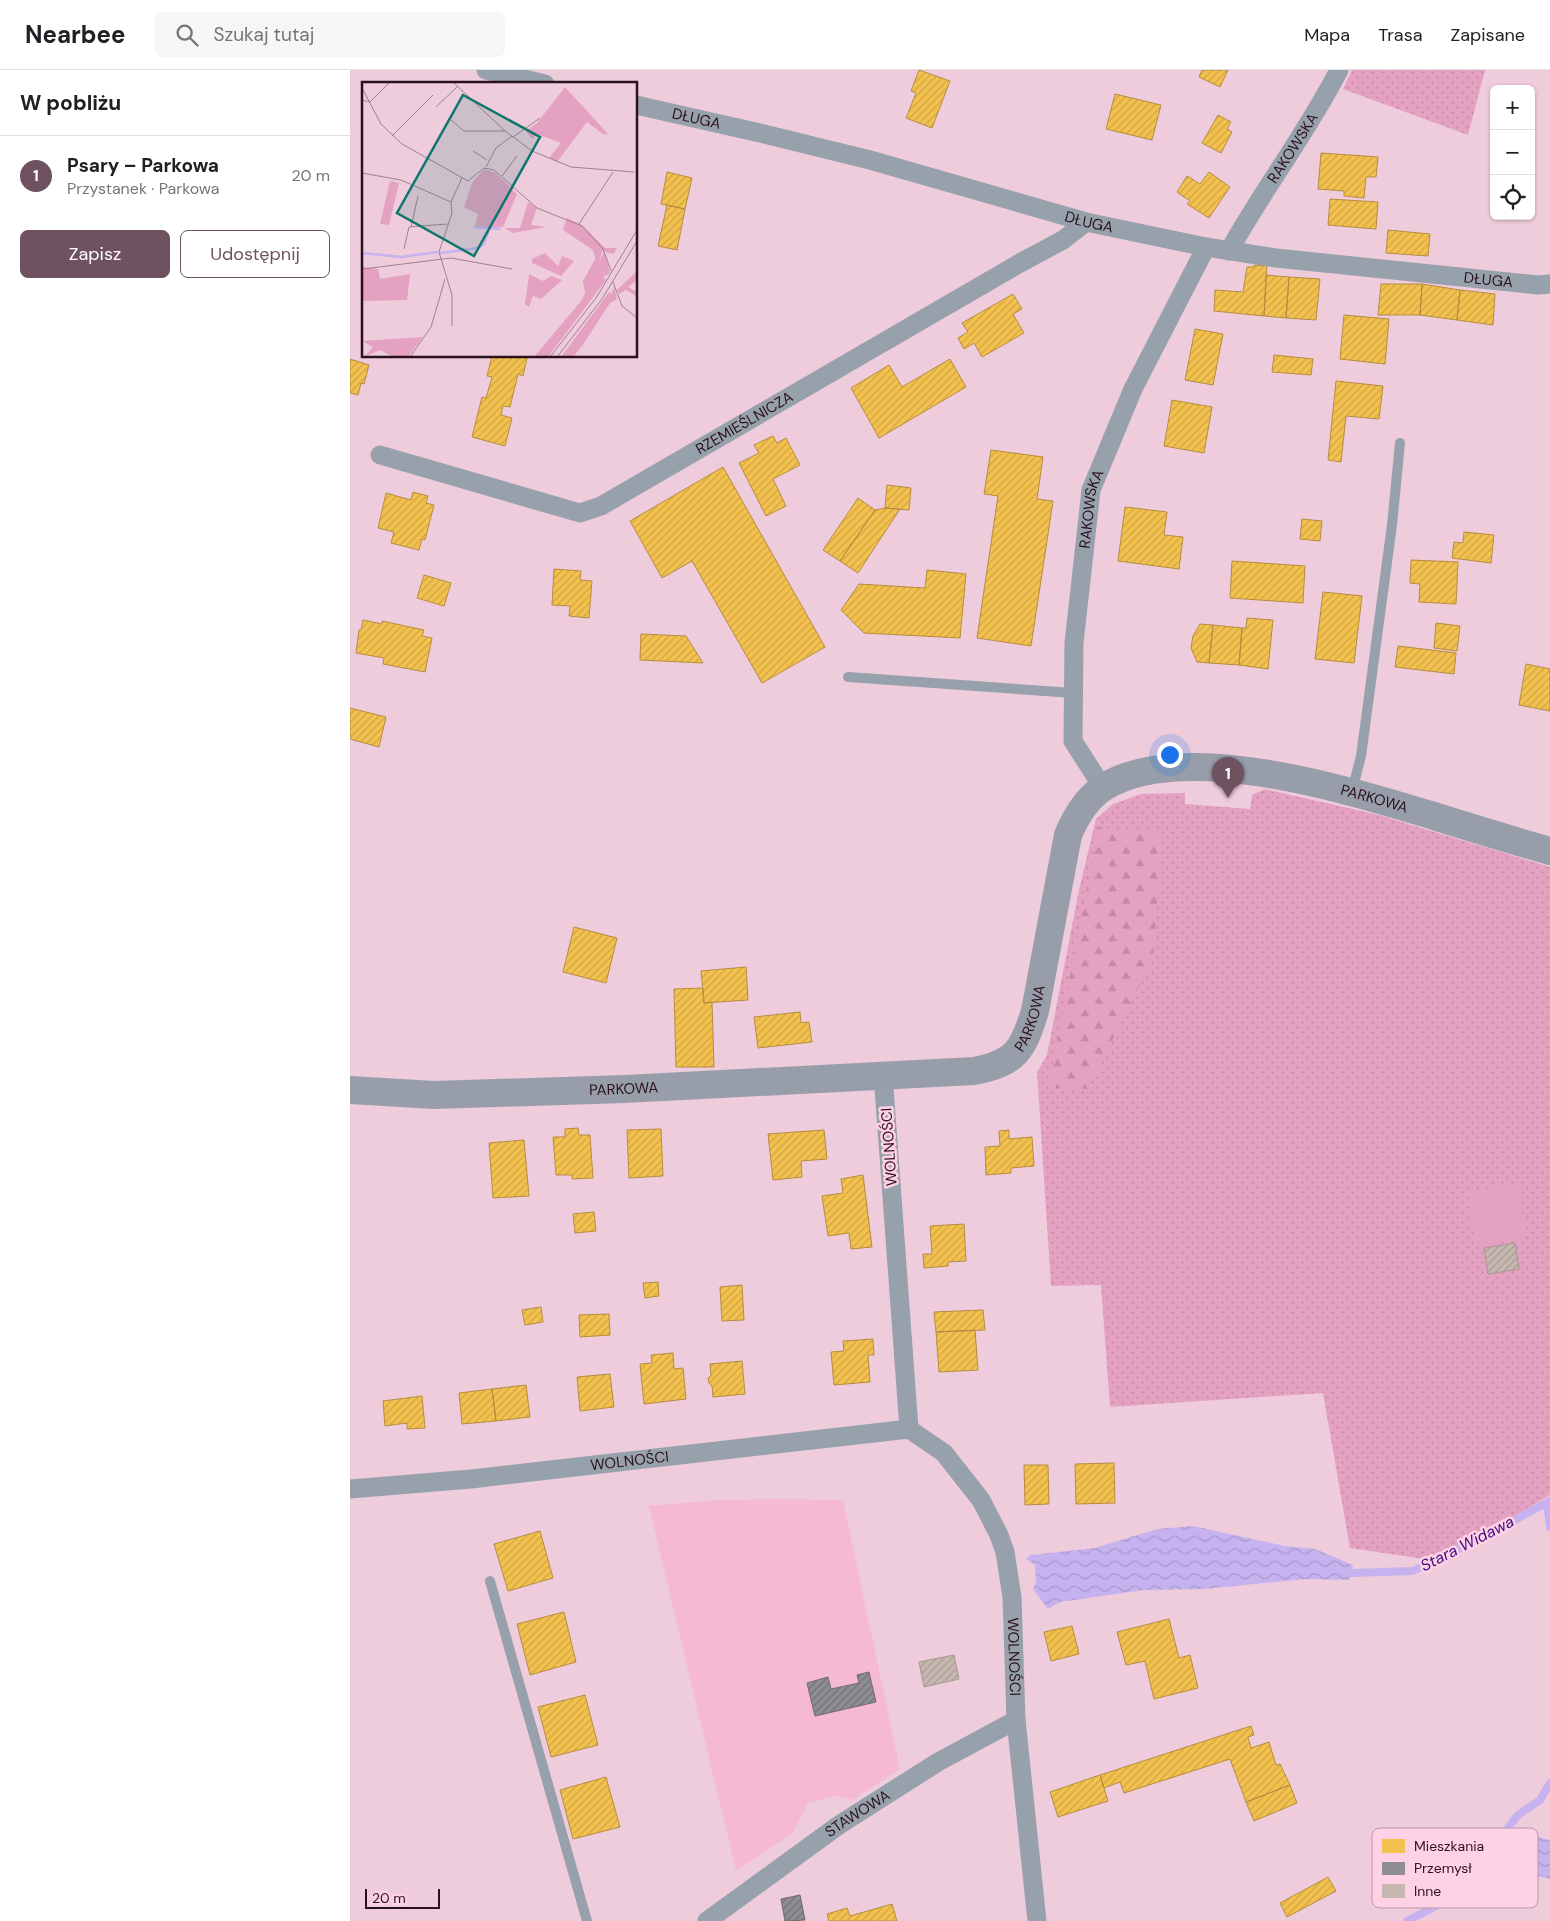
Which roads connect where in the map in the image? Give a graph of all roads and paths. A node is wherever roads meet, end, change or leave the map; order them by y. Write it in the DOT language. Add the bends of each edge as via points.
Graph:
graph roads {
  1 [pos="486,70"];
  2 [pos="1339,70"];
  3 [pos="537,82"];
  4 [pos="638,105"];
  5 [pos="1086,222"];
  6 [pos="1206,247"];
  7 [pos="1229,251"];
  8 [pos="1550,284"];
  9 [pos="1400,443"];
  10 [pos="380,455"];
  11 [pos="848,677"];
  12 [pos="1073,693"];
  13 [pos="1103,788"];
  14 [pos="1352,792"];
  15 [pos="1550,851"];
  16 [pos="883,1074"];
  17 [pos="350,1090"];
  18 [pos="910,1429"];
  19 [pos="350,1489"];
  20 [pos="490,1581"];
  21 [pos="1016,1720"];
  22 [pos="587,1921"];
  23 [pos="708,1921"];
  24 [pos="1037,1921"];
  1 -- 3 [label="street"];
  2 -- 7 [label="street, RAKOWSKA"];
  4 -- 5 [label="street, DŁUGA" via="870,160"];
  5 -- 6 [label="street, DŁUGA"];
  5 -- 10 [label="street, RZEMIEŚLNICZA" via="1063,240 602,506 580,512"];
  6 -- 7 [label="street, DŁUGA"];
  6 -- 12 [label="street, RAKOWSKA" via="1133,389 1092,490 1074,643"];
  7 -- 8 [label="street, DŁUGA"];
  9 -- 14 [label="lane" via="1361,756"];
  11 -- 12 [label="lane"];
  12 -- 13 [label="street, RAKOWSKA" via="1072,741"];
  13 -- 14 [label="street, PARKOWA" via="1122,778 1145,772 1220,767"];
  13 -- 16 [label="street, PARKOWA" via="1084,806 1068,835 1035,1011 1018,1052 1000,1064 974,1071"];
  14 -- 15 [label="street, PARKOWA"];
  16 -- 17 [label="street, PARKOWA" via="625,1089 434,1095"];
  16 -- 18 [label="street, WOLNOŚCI"];
  18 -- 19 [label="street, WOLNOŚCI" via="480,1478"];
  18 -- 21 [label="street, WOLNOŚCI" via="944,1453 981,1500 999,1534 1012,1597"];
  20 -- 22 [label="lane"];
  21 -- 23 [label="street, STAWOWA" via="938,1762 838,1824"];
  21 -- 24 [label="street, WOLNOŚCI"];
}
